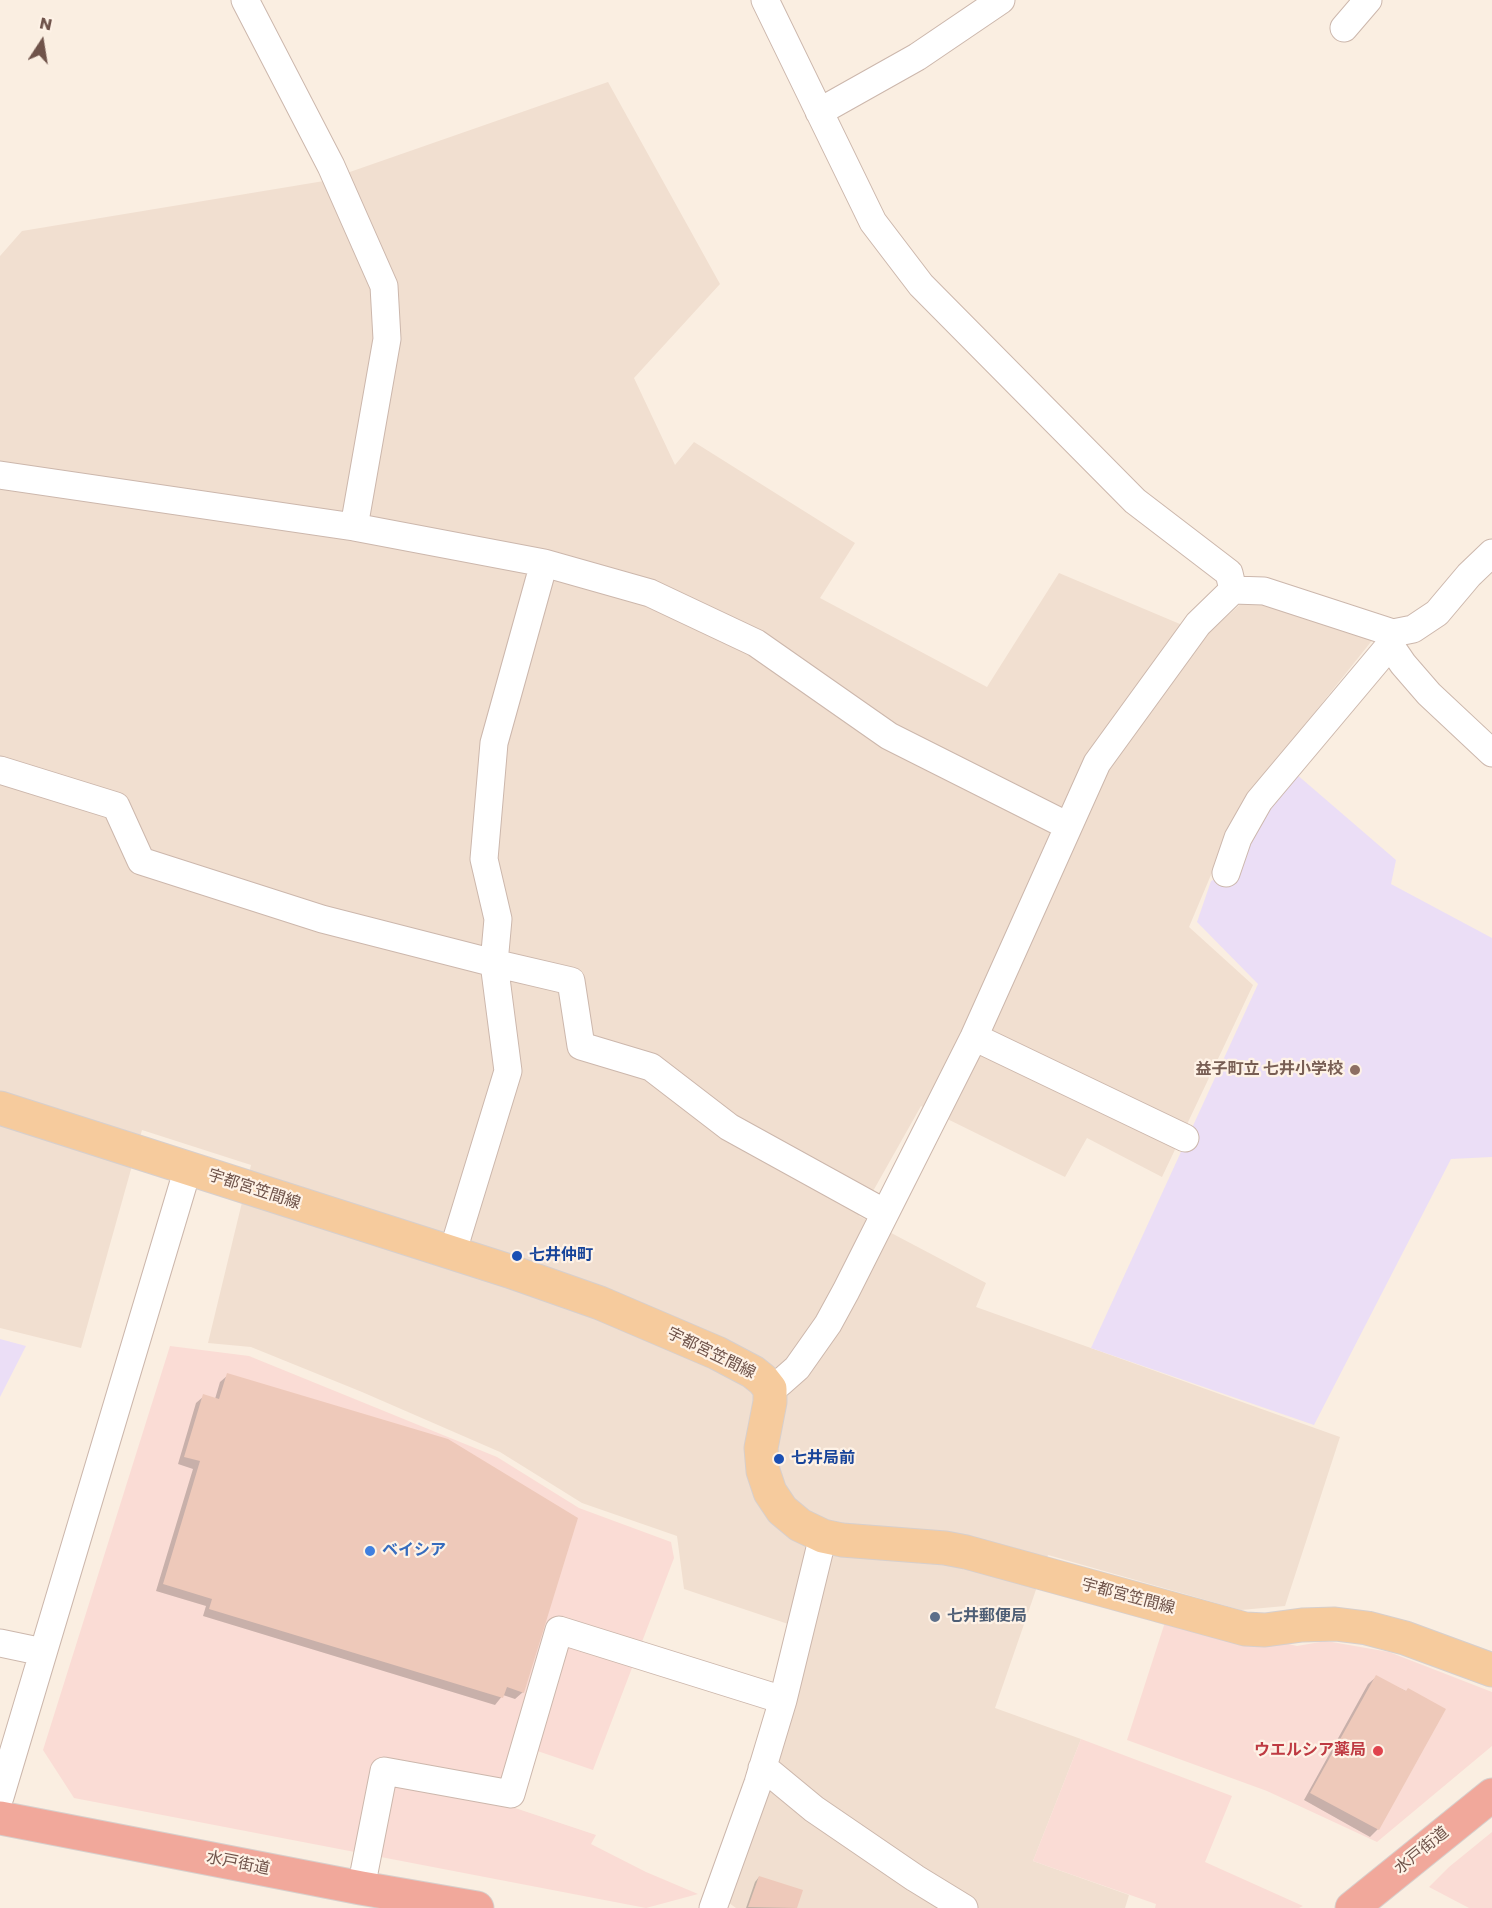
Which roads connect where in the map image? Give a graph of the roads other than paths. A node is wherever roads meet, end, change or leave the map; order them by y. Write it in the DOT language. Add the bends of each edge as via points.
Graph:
graph roads {
  1 [pos="245,0"];
  2 [pos="765,0"];
  3 [pos="1001,0"];
  4 [pos="1368,0"];
  5 [pos="1344,28"];
  6 [pos="819,112"];
  7 [pos="0,475"];
  8 [pos="354,527"];
  9 [pos="1492,553"];
  10 [pos="544,563"];
  11 [pos="1233,590"];
  12 [pos="1392,639"];
  13 [pos="1492,753"];
  14 [pos="0,770"];
  15 [pos="1068,826"];
  16 [pos="1226,873"];
  17 [pos="494,963"];
  18 [pos="974,1037"];
  19 [pos="0,1108"];
  20 [pos="1185,1138"];
  21 [pos="188,1168"];
  22 [pos="885,1213"];
  23 [pos="452,1254"];
  24 [pos="770,1389"];
  25 [pos="823,1536"];
  26 [pos="0,1643"];
  27 [pos="43,1652"];
  28 [pos="1492,1670"];
  29 [pos="783,1700"];
  30 [pos="762,1768"];
  31 [pos="1492,1795"];
  32 [pos="0,1797"];
  33 [pos="0,1818"];
  34 [pos="361,1888"];
  35 [pos="477,1908"];
  36 [pos="712,1908"];
  37 [pos="964,1908"];
  38 [pos="1353,1908"];
  1 -- 8 [label="street" via="331,166 384,286 387,339"];
  2 -- 6 [label="street"];
  3 -- 6 [label="street" via="917,57"];
  4 -- 5 [label="street"];
  6 -- 11 [label="street" via="873,222 921,285 1135,501 1229,573"];
  7 -- 8 [label="street"];
  8 -- 10 [label="street"];
  9 -- 12 [label="street" via="1437,613"];
  10 -- 15 [label="street" via="650,593 756,643 889,736"];
  10 -- 17 [label="street" via="495,743 484,859 498,919"];
  11 -- 12 [label="street" via="1264,591"];
  11 -- 15 [label="street" via="1198,624 1097,763"];
  12 -- 13 [label="street" via="1403,664"];
  12 -- 16 [label="street" via="1259,801 1238,838"];
  14 -- 17 [label="street" via="116,806 141,861 322,919"];
  15 -- 18 [label="street"];
  17 -- 22 [label="street" via="571,981 581,1046 651,1067 729,1127"];
  17 -- 23 [label="street" via="508,1071"];
  18 -- 20 [label="street"];
  18 -- 22 [label="street"];
  19 -- 21 [label="main road, 宇都宮笠間線"];
  21 -- 23 [label="main road, 宇都宮笠間線"];
  21 -- 27 [label="street"];
  22 -- 24 [label="street" via="828,1324 797,1368"];
  23 -- 24 [label="main road, 宇都宮笠間線" via="600,1303 717,1353 753,1372"];
  24 -- 25 [label="main road, 宇都宮笠間線" via="762,1448 763,1472 770,1492 782,1510 800,1525"];
  25 -- 28 [label="main road, 宇都宮笠間線" via="966,1552 1245,1629 1335,1624 1367,1628"];
  25 -- 29 [label="street"];
  26 -- 27 [label="street"];
  27 -- 32 [label="street"];
  29 -- 30 [label="street"];
  29 -- 34 [label="street" via="559,1630 511,1794 384,1771"];
  30 -- 36 [label="street"];
  30 -- 37 [label="street" via="814,1809"];
  31 -- 38 [label="highway, 水戸街道"];
  33 -- 34 [label="highway, 水戸街道"];
  34 -- 35 [label="highway, 水戸街道"];
}
